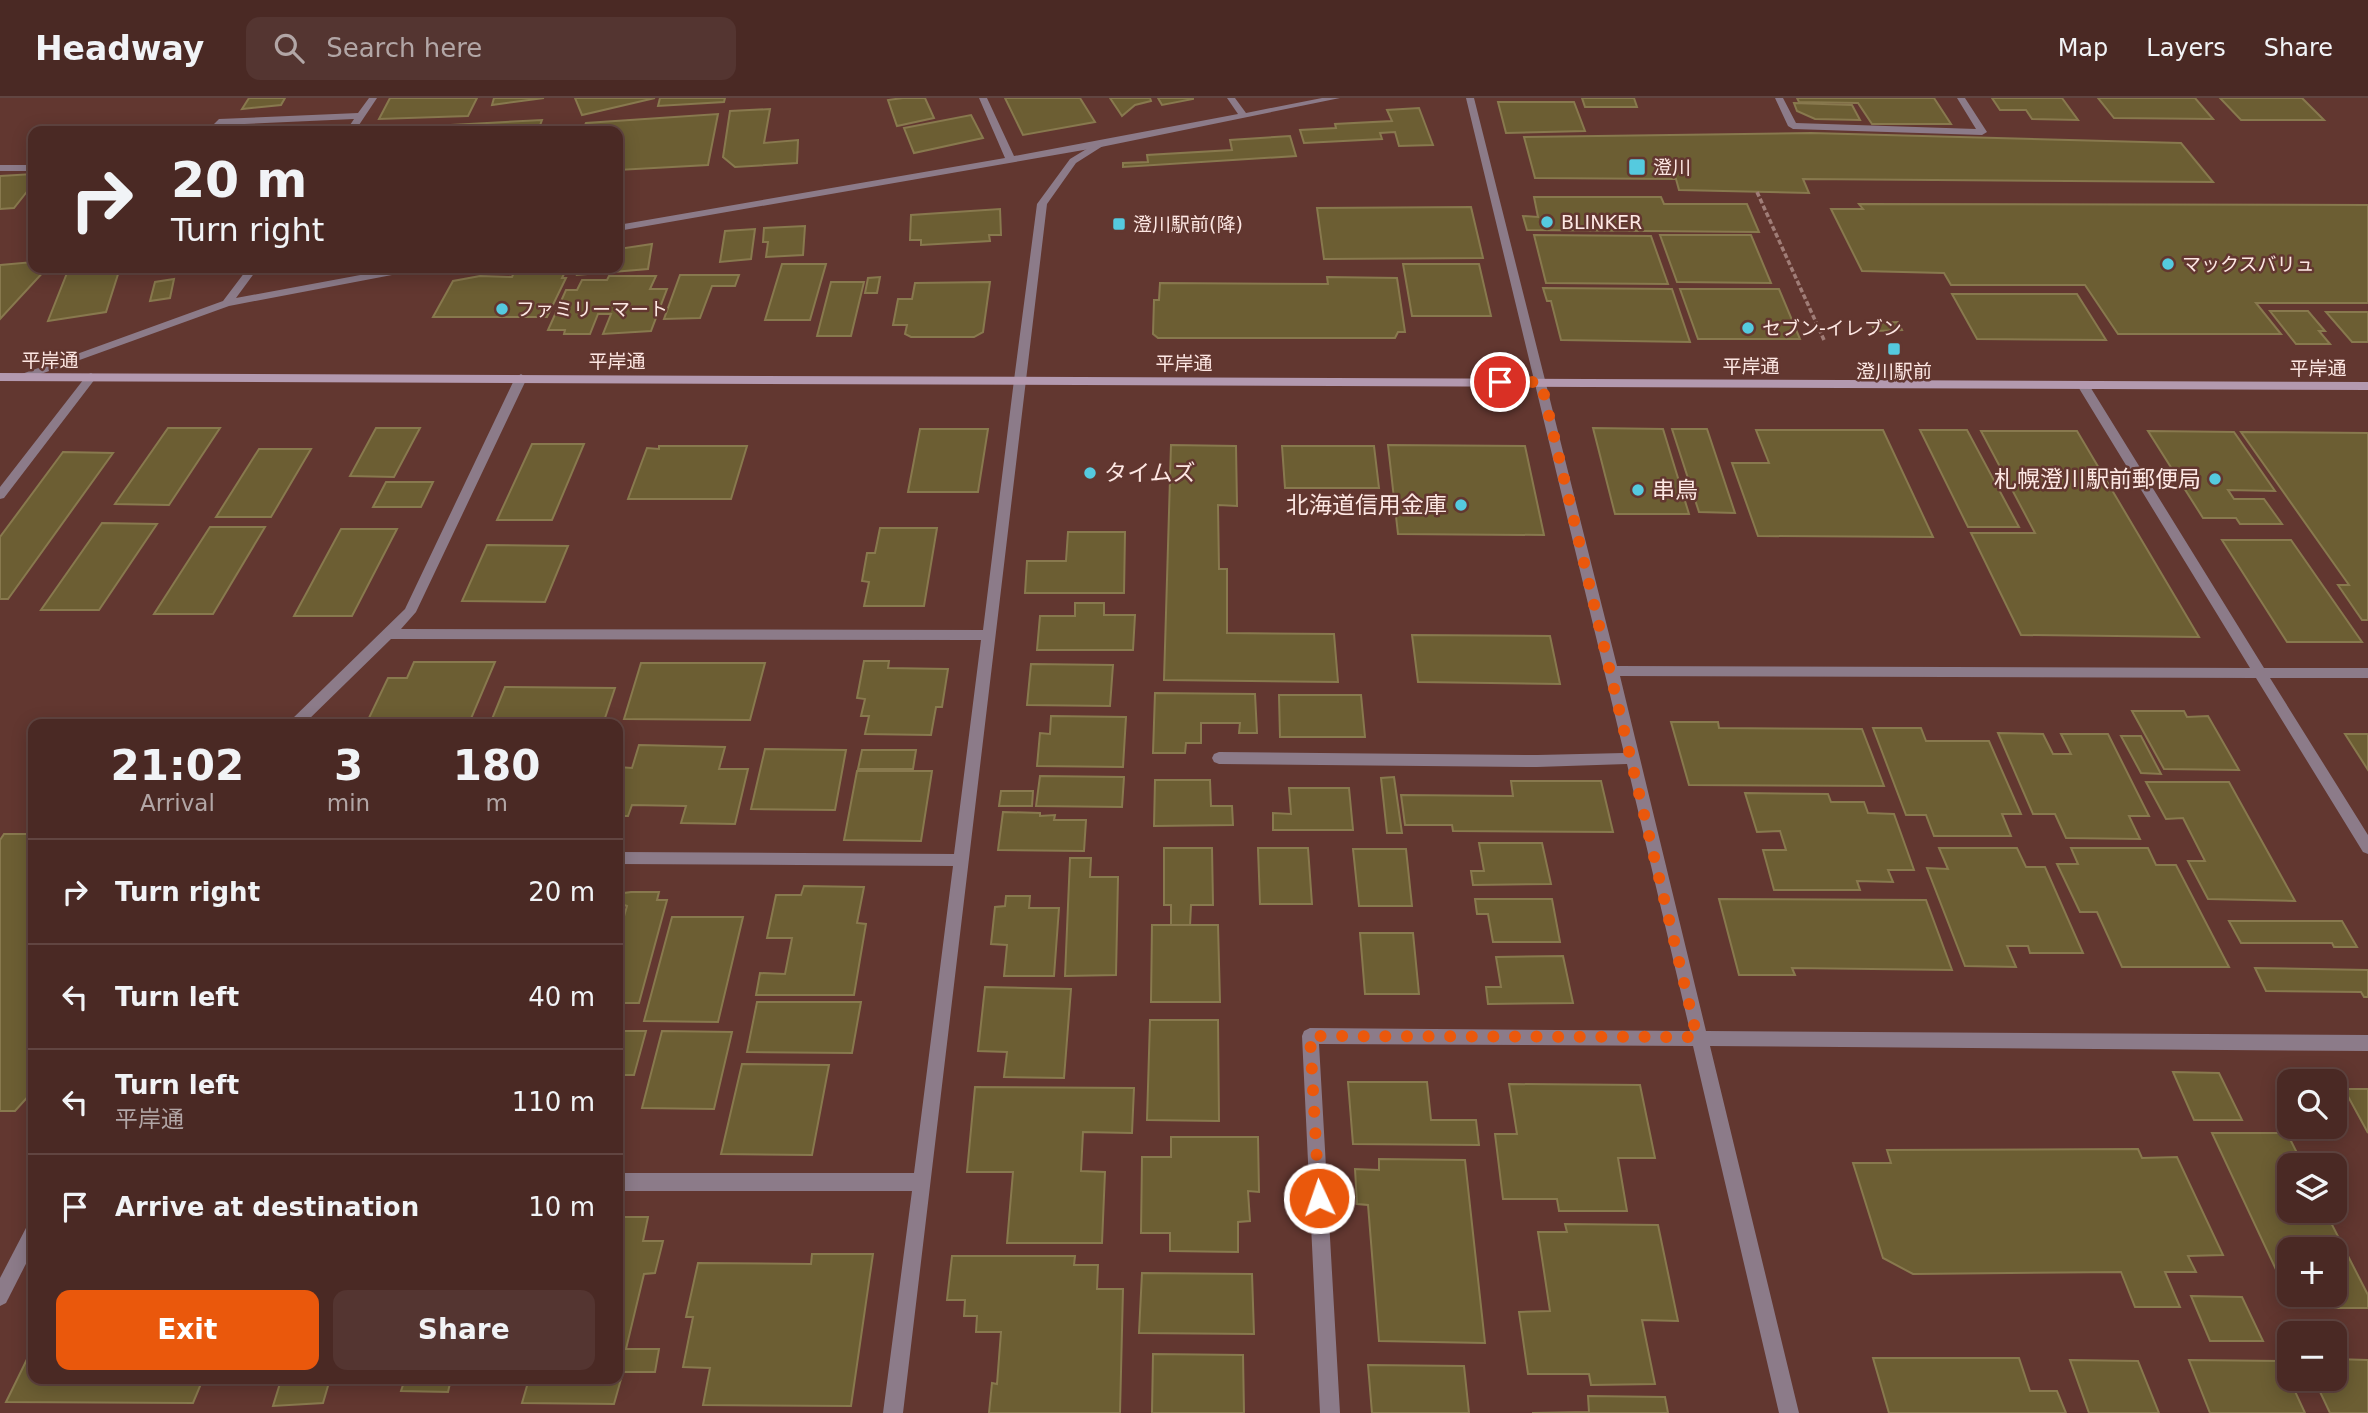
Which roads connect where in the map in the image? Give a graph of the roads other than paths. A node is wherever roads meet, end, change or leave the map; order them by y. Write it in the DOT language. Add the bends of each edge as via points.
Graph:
graph roads {
  1 [pos="373,98"];
  2 [pos="983,98"];
  3 [pos="1231,98"];
  4 [pos="1336,98"];
  5 [pos="1470,98"];
  6 [pos="1779,98"];
  7 [pos="1961,98"];
  8 [pos="1243,115"];
  9 [pos="362,116"];
  10 [pos="216,126"];
  11 [pos="355,126"];
  12 [pos="1101,144"];
  13 [pos="1011,160"];
  14 [pos="0,168"];
  15 [pos="28,168"];
  16 [pos="623,227"];
  17 [pos="249,273"];
  18 [pos="386,273"];
  19 [pos="227,303"];
  20 [pos="0,377"];
  21 [pos="23,377"];
  22 [pos="91,377"];
  23 [pos="521,378"];
  24 [pos="1020,380"];
  25 [pos="1541,382"];
  26 [pos="2083,385"];
  27 [pos="2368,386"];
  28 [pos="0,495"];
  29 [pos="388,634"];
  30 [pos="989,635"];
  31 [pos="1612,671"];
  32 [pos="2260,673"];
  33 [pos="2368,673"];
  34 [pos="301,719"];
  35 [pos="1219,758"];
  36 [pos="1632,758"];
  37 [pos="2368,848"];
  38 [pos="623,858"];
  39 [pos="961,860"];
  40 [pos="1697,1037"];
  41 [pos="2368,1043"];
  42 [pos="623,1182"];
  43 [pos="921,1182"];
  44 [pos="28,1242"];
  45 [pos="0,1297"];
  46 [pos="893,1413"];
  47 [pos="1330,1413"];
  48 [pos="1788,1413"];
  1 -- 9 [label="street"];
  2 -- 13 [label="street"];
  3 -- 8 [label="street"];
  4 -- 8 [label="street"];
  5 -- 25 [label="street"];
  6 -- 7 [label="street" via="1793,126 1982,132"];
  8 -- 12 [label="street"];
  9 -- 10 [label="street" via="219,122"];
  9 -- 11 [label="street"];
  12 -- 13 [label="street"];
  12 -- 24 [label="street" via="1073,161 1042,204"];
  13 -- 16 [label="street"];
  14 -- 15 [label="street"];
  17 -- 19 [label="street"];
  18 -- 19 [label="street"];
  19 -- 21 [label="street"];
  20 -- 21 [label="street, 平岸通"];
  21 -- 22 [label="street, 平岸通"];
  22 -- 23 [label="street, 平岸通"];
  22 -- 28 [label="street"];
  23 -- 24 [label="street, 平岸通"];
  23 -- 29 [label="street" via="410,612"];
  24 -- 25 [label="street, 平岸通"];
  24 -- 30 [label="street"];
  25 -- 26 [label="street, 平岸通"];
  25 -- 31 [label="street"];
  26 -- 27 [label="street, 平岸通"];
  26 -- 32 [label="street"];
  29 -- 30 [label="street"];
  29 -- 34 [label="street"];
  30 -- 39 [label="street"];
  31 -- 32 [label="street"];
  31 -- 36 [label="street"];
  32 -- 33 [label="street"];
  32 -- 37 [label="street"];
  35 -- 36 [label="street"];
  36 -- 40 [label="street"];
  38 -- 39 [label="street"];
  39 -- 43 [label="street"];
  40 -- 41 [label="street"];
  40 -- 47 [label="street" via="1310,1036"];
  40 -- 48 [label="street"];
  42 -- 43 [label="street"];
  43 -- 46 [label="street"];
  44 -- 45 [label="street"];
}
